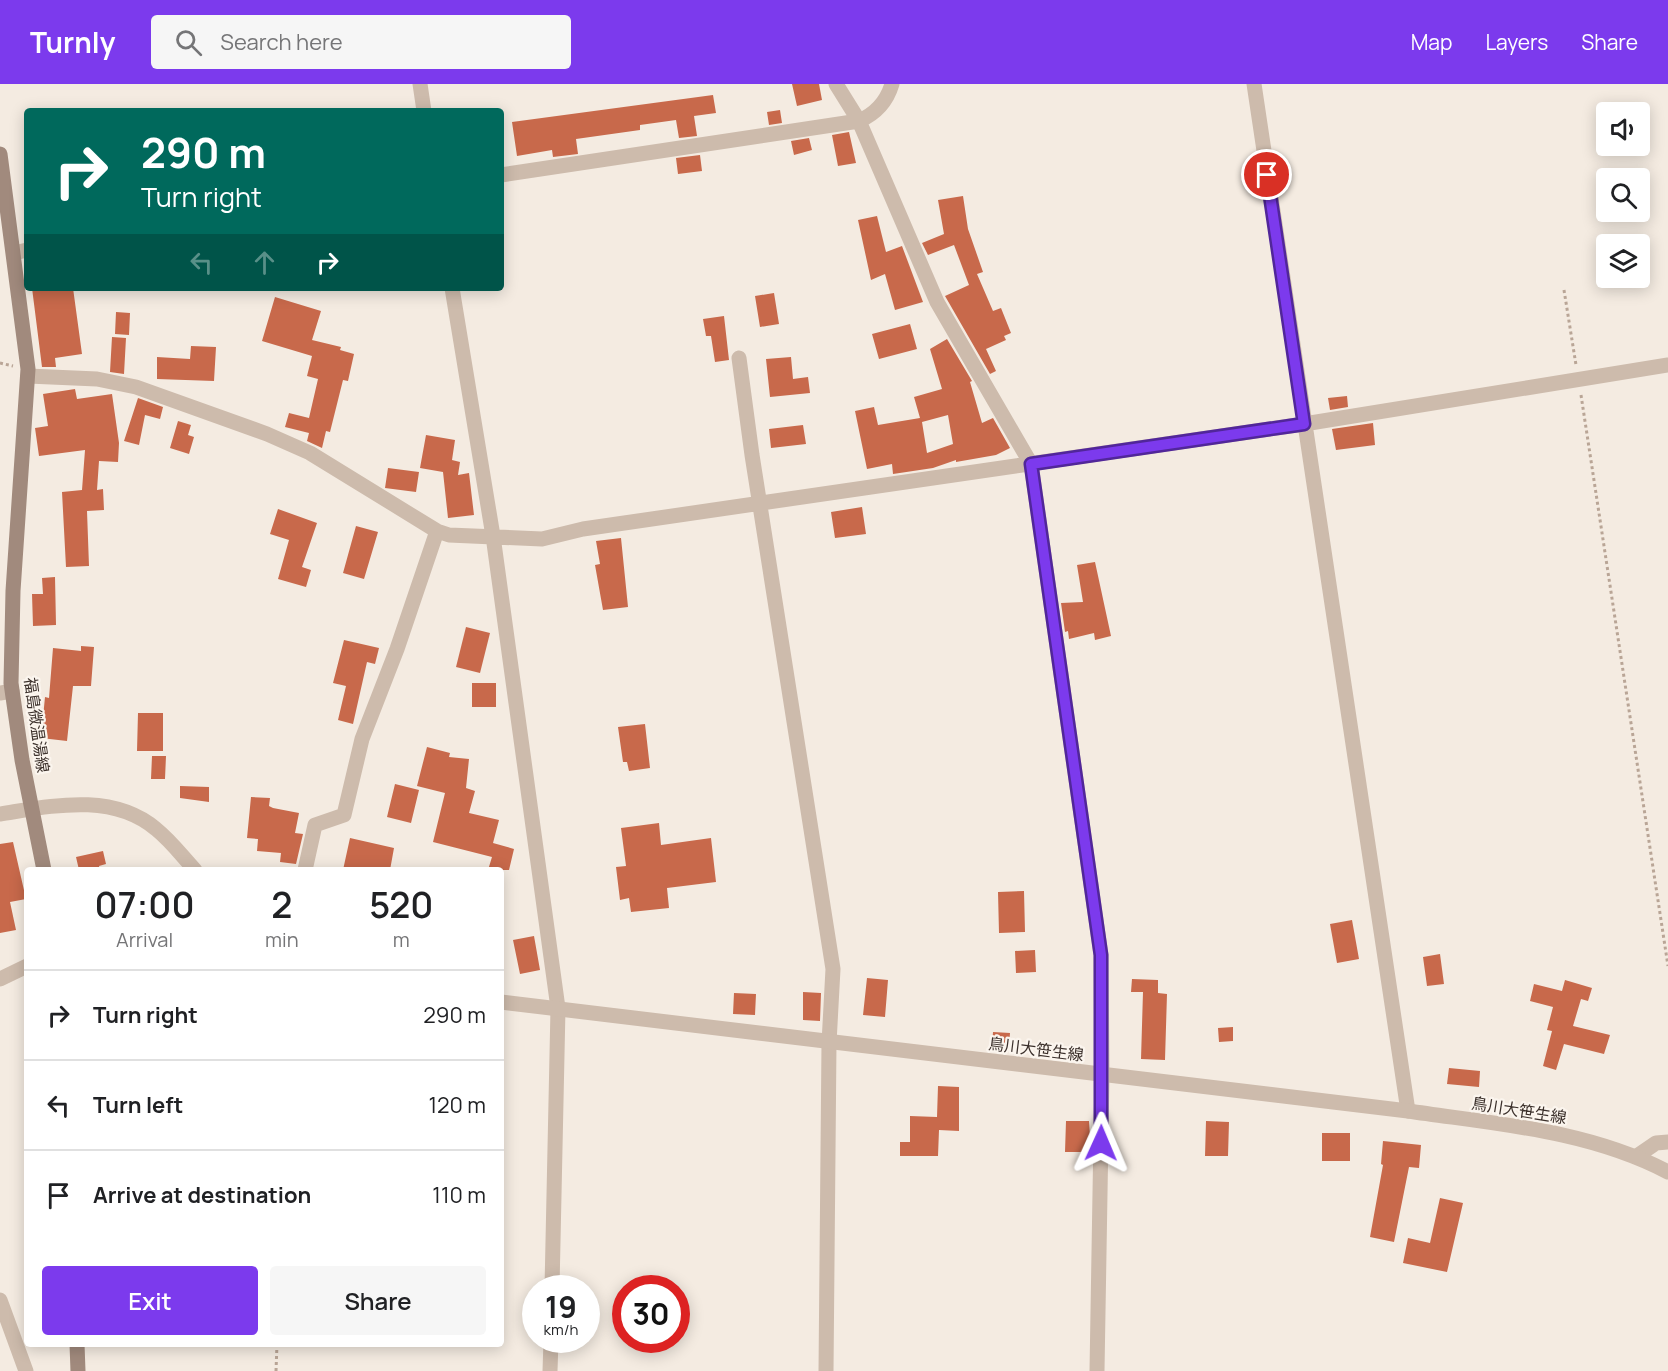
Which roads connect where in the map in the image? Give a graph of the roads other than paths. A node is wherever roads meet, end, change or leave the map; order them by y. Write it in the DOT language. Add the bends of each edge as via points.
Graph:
graph roads {
  1 [pos="420,84"];
  2 [pos="836,84"];
  3 [pos="892,84"];
  4 [pos="1254,84"];
  5 [pos="424,108"];
  6 [pos="859,121"];
  7 [pos="0,154"];
  8 [pos="504,175"];
  9 [pos="3,204"];
  10 [pos="20,252"];
  11 [pos="452,291"];
  12 [pos="739,358"];
  13 [pos="1668,365"];
  14 [pos="28,376"];
  15 [pos="1304,424"];
  16 [pos="1031,464"];
  17 [pos="759,504"];
  18 [pos="437,531"];
  19 [pos="493,536"];
  20 [pos="6,692"];
  21 [pos="33,809"];
  22 [pos="0,814"];
  23 [pos="43,867"];
  24 [pos="192,867"];
  25 [pos="306,867"];
  26 [pos="24,967"];
  27 [pos="0,979"];
  28 [pos="504,1002"];
  29 [pos="558,1008"];
  30 [pos="829,1043"];
  31 [pos="1102,1075"];
  32 [pos="1408,1111"];
  33 [pos="1668,1142"];
  34 [pos="1637,1156"];
  35 [pos="1668,1172"];
  36 [pos="552,1275"];
  37 [pos="0,1299"];
  38 [pos="77,1347"];
  39 [pos="551,1353"];
  40 [pos="26,1371"];
  41 [pos="78,1371"];
  42 [pos="550,1371"];
  43 [pos="826,1371"];
  44 [pos="1097,1371"];
  1 -- 5 [label="street"];
  2 -- 6 [label="street"];
  3 -- 6 [label="street" via="883,103"];
  4 -- 15 [label="street"];
  6 -- 8 [label="street"];
  6 -- 16 [label="street" via="937,302"];
  7 -- 9 [label="main road, 福島微温湯線"];
  9 -- 10 [label="main road, 福島微温湯線"];
  10 -- 14 [label="main road, 福島微温湯線"];
  11 -- 19 [label="street"];
  12 -- 17 [label="street"];
  13 -- 15 [label="street"];
  14 -- 18 [label="street" via="97,379 136,387 267,434 310,453"];
  14 -- 20 [label="main road, 福島微温湯線"];
  15 -- 16 [label="street"];
  15 -- 32 [label="street"];
  16 -- 17 [label="street"];
  16 -- 31 [label="street" via="1101,955"];
  17 -- 19 [label="street" via="583,529 548,538"];
  17 -- 30 [label="street" via="833,969"];
  18 -- 19 [label="street"];
  18 -- 25 [label="street" via="362,739 344,815 315,825"];
  19 -- 29 [label="street"];
  20 -- 21 [label="main road, 福島微温湯線"];
  21 -- 22 [label="street"];
  21 -- 23 [label="main road, 福島微温湯線"];
  21 -- 24 [label="street" via="75,804 128,813 154,827"];
  26 -- 27 [label="street"];
  28 -- 29 [label="street, 鳥川大笹生線"];
  29 -- 30 [label="street, 鳥川大笹生線"];
  29 -- 36 [label="street"];
  30 -- 31 [label="street, 鳥川大笹生線"];
  30 -- 43 [label="street"];
  31 -- 32 [label="street, 鳥川大笹生線"];
  31 -- 44 [label="street"];
  32 -- 34 [label="street, 鳥川大笹生線" via="1577,1137"];
  33 -- 34 [label="street" via="1656,1143"];
  34 -- 35 [label="street, 鳥川大笹生線"];
  37 -- 40 [label="street"];
  38 -- 41 [label="main road"];
  39 -- 42 [label="street"];
}
